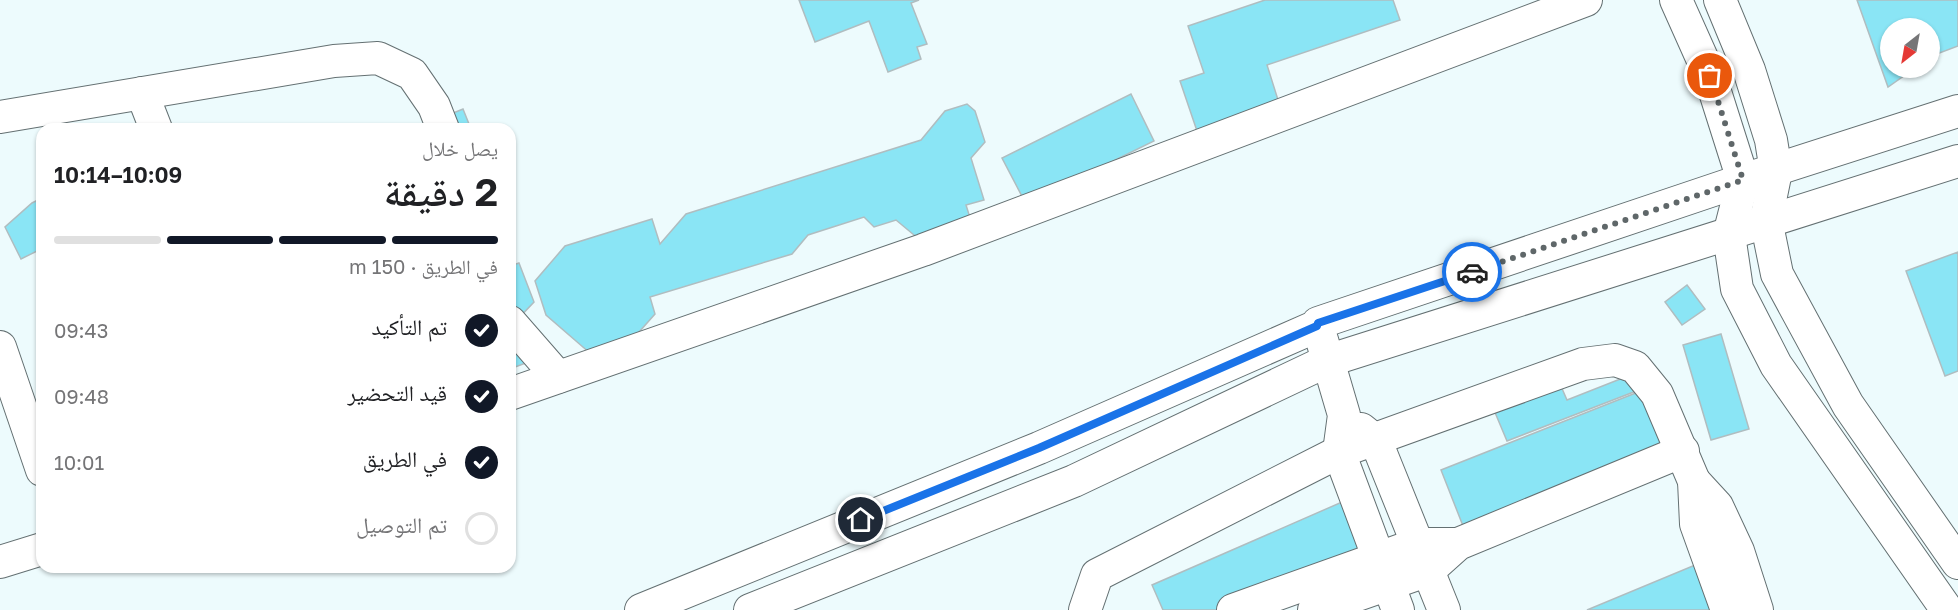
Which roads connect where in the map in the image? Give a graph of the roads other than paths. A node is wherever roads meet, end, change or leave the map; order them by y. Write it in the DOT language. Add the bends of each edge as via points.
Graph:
graph roads {
  1 [pos="1586,0"];
  2 [pos="1676,0"];
  3 [pos="1720,0"];
  4 [pos="142,93"];
  5 [pos="1958,111"];
  6 [pos="0,117"];
  7 [pos="154,123"];
  8 [pos="441,123"];
  9 [pos="1958,161"];
  10 [pos="1776,171"];
  11 [pos="1743,180"];
  12 [pos="1766,220"];
  13 [pos="1729,235"];
  14 [pos="1318,323"];
  15 [pos="516,329"];
  16 [pos="0,347"];
  17 [pos="1327,361"];
  18 [pos="558,377"];
  19 [pos="516,392"];
  20 [pos="1344,415"];
  21 [pos="1376,441"];
  22 [pos="36,452"];
  23 [pos="1339,452"];
  24 [pos="1683,452"];
  25 [pos="1694,481"];
  26 [pos="36,551"];
  27 [pos="1424,557"];
  28 [pos="0,562"];
  29 [pos="1958,563"];
  30 [pos="1388,585"];
  31 [pos="641,610"];
  32 [pos="750,610"];
  33 [pos="1085,610"];
  34 [pos="1233,610"];
  35 [pos="1314,610"];
  36 [pos="1444,610"];
  37 [pos="1727,610"];
  38 [pos="1757,610"];
  39 [pos="1947,610"];
  1 -- 18 [label="street" via="923,250"];
  2 -- 11 [label="street" via="1710,76"];
  3 -- 10 [label="street" via="1749,70 1771,140"];
  4 -- 6 [label="street"];
  4 -- 7 [label="street"];
  4 -- 8 [label="street" via="333,61 378,58 412,74"];
  5 -- 10 [label="street"];
  9 -- 12 [label="street"];
  10 -- 11 [label="street"];
  10 -- 12 [label="street"];
  11 -- 13 [label="street"];
  11 -- 14 [label="street"];
  12 -- 13 [label="street"];
  12 -- 29 [label="street" via="1776,274 1848,405"];
  13 -- 17 [label="street"];
  13 -- 39 [label="street" via="1737,289 1776,365"];
  14 -- 17 [label="street"];
  14 -- 31 [label="street" via="1039,448"];
  15 -- 18 [label="street"];
  16 -- 22 [label="street"];
  17 -- 20 [label="street"];
  17 -- 32 [label="street" via="1074,481"];
  18 -- 19 [label="street"];
  20 -- 21 [label="street"];
  20 -- 23 [label="street"];
  21 -- 23 [label="street"];
  21 -- 24 [label="street" via="1583,364 1615,360 1635,367 1657,394"];
  21 -- 27 [label="street"];
  23 -- 30 [label="street"];
  23 -- 33 [label="street" via="1097,576"];
  24 -- 25 [label="street"];
  24 -- 27 [label="street"];
  25 -- 37 [label="street" via="1695,524"];
  25 -- 38 [label="street" via="1718,506"];
  26 -- 28 [label="street"];
  27 -- 30 [label="street"];
  27 -- 36 [label="street"];
  30 -- 34 [label="street"];
  30 -- 35 [label="street"];
}
